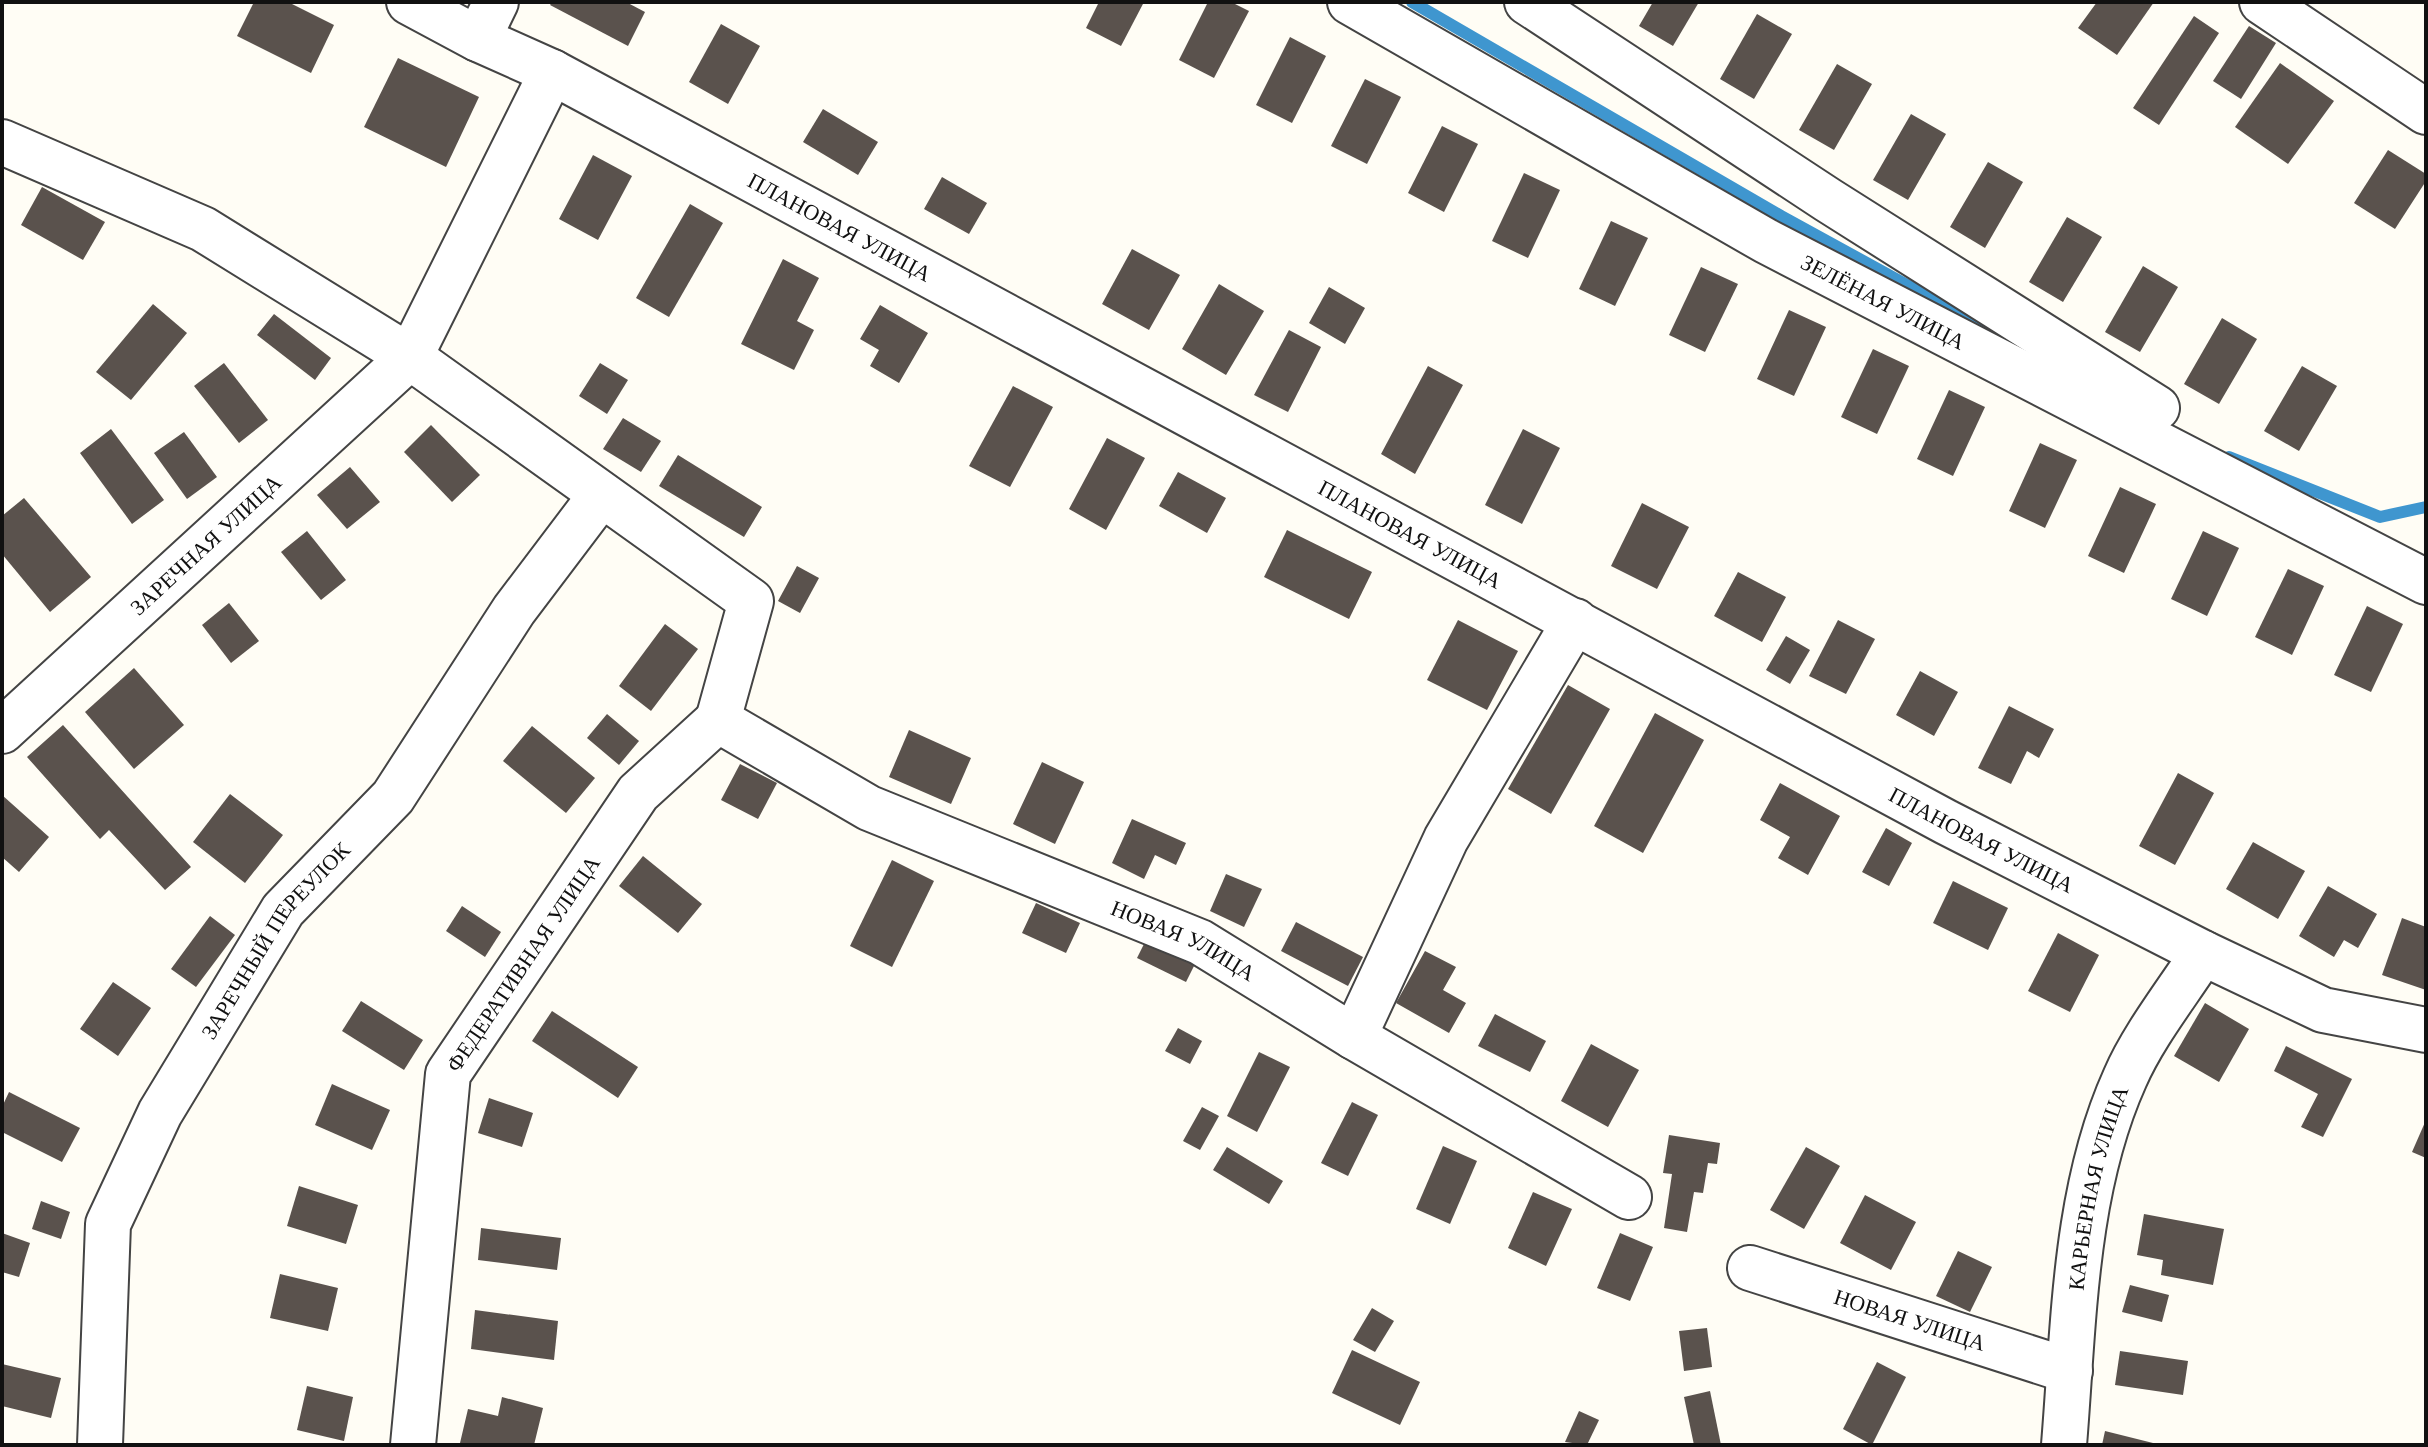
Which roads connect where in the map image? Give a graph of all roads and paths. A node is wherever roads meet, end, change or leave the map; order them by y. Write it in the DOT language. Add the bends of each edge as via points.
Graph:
graph roads {
  1 [pos="409,2"];
  2 [pos="1350,2"];
  3 [pos="1527,2"];
  4 [pos="2262,2"];
  5 [pos="487,20"];
  6 [pos="552,72"];
  7 [pos="2426,112"];
  8 [pos="2,142"];
  9 [pos="410,357"];
  10 [pos="2157,408"];
  11 [pos="601,495"];
  12 [pos="2426,582"];
  13 [pos="1575,621"];
  14 [pos="718,720"];
  15 [pos="2,731"];
  16 [pos="2203,953"];
  17 [pos="2426,1030"];
  18 [pos="1354,1037"];
  19 [pos="1629,1197"];
  20 [pos="1750,1268"];
  21 [pos="2070,1371"];
  22 [pos="100,1445"];
  23 [pos="413,1445"];
  24 [pos="2064,1445"];
  1 -- 5 [label="street, ПЛАНОВАЯ УЛИЦА"];
  2 -- 12 [label="street, ЗЕЛЁНАЯ УЛИЦА" via="1766,241"];
  3 -- 10 [label="street"];
  4 -- 7 [label="street"];
  5 -- 6 [label="street, ПЛАНОВАЯ УЛИЦА"];
  6 -- 9 [label="street, ЗАРЕЧНАЯ УЛИЦА"];
  6 -- 13 [label="street, ПЛАНОВАЯ УЛИЦА"];
  8 -- 9 [label="street" via="203,229"];
  9 -- 11 [label="street"];
  9 -- 15 [label="street, ЗАРЕЧНАЯ УЛИЦА"];
  11 -- 14 [label="street" via="751,601"];
  11 -- 22 [label="street, ЗАРЕЧНЫЙ ПЕРЕУЛОК" via="514,610 393,797 283,910 160,1113 108,1224"];
  13 -- 16 [label="street, ПЛАНОВАЯ УЛИЦА" via="1946,822"];
  13 -- 18 [label="street" via="1446,839"];
  14 -- 18 [label="street, НОВАЯ УЛИЦА" via="869,808 1200,942"];
  14 -- 23 [label="street, ФЕДЕРАТИВНАЯ УЛИЦА" via="638,793 448,1074"];
  16 -- 17 [label="street, ПЛАНОВАЯ УЛИЦА" via="2323,1010"];
  16 -- 21 [label="street, КАРЬЕРНАЯ УЛИЦА" via="2125,1076 2095,1161"];
  18 -- 19 [label="street, НОВАЯ УЛИЦА"];
  20 -- 21 [label="street, НОВАЯ УЛИЦА"];
  21 -- 24 [label="street, КАРЬЕРНАЯ УЛИЦА"];
}
